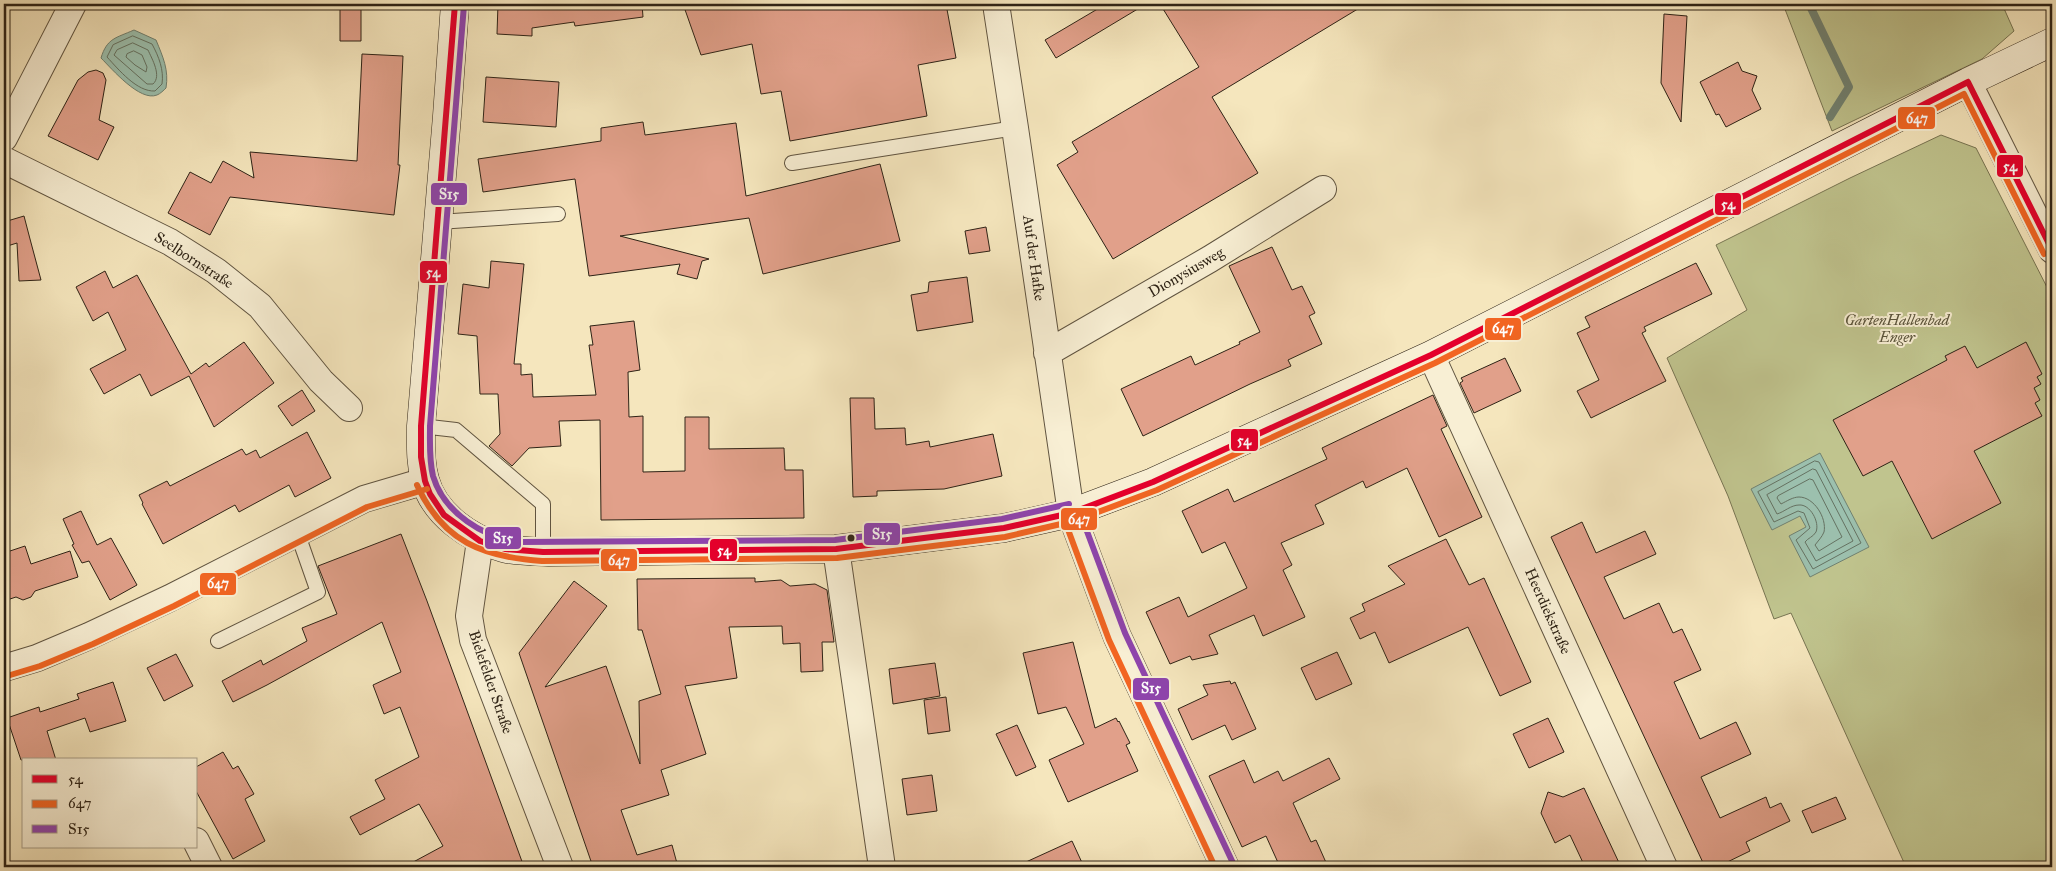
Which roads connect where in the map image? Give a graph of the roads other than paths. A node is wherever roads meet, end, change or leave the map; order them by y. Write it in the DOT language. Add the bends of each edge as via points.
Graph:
graph roads {
  1 [pos="74,4"];
  2 [pos="454,4"];
  3 [pos="996,4"];
  4 [pos="2052,42"];
  5 [pos="1968,82"];
  6 [pos="1015,128"];
  7 [pos="4,138"];
  8 [pos="4,160"];
  9 [pos="792,164"];
  10 [pos="1323,189"];
  11 [pos="558,214"];
  12 [pos="438,222"];
  13 [pos="2052,250"];
  14 [pos="1047,353"];
  15 [pos="1431,355"];
  16 [pos="350,408"];
  17 [pos="421,426"];
  18 [pos="425,481"];
  19 [pos="1071,513"];
  20 [pos="297,532"];
  21 [pos="480,541"];
  22 [pos="836,549"];
  23 [pos="542,552"];
  24 [pos="218,641"];
  25 [pos="4,668"];
  26 [pos="198,845"];
  27 [pos="210,867"];
  28 [pos="560,867"];
  29 [pos="882,867"];
  30 [pos="1226,867"];
  31 [pos="1664,867"];
  1 -- 7 [label="street"];
  2 -- 12 [label="main road"];
  3 -- 6 [label="street, Auf der Hafke"];
  4 -- 5 [label="main road"];
  5 -- 13 [label="street"];
  5 -- 15 [label="main road"];
  6 -- 9 [label="lane"];
  6 -- 14 [label="street, Auf der Hafke"];
  8 -- 16 [label="street, Seelbornstraße" via="170,242 216,271 260,306 321,382"];
  10 -- 14 [label="street, Dionysiusweg"];
  11 -- 12 [label="lane"];
  12 -- 17 [label="main road"];
  14 -- 19 [label="street, Auf der Hafke"];
  15 -- 19 [label="main road" via="1152,482"];
  15 -- 31 [label="street, Heerdiekstraße"];
  17 -- 18 [label="main road" via="420,457"];
  17 -- 23 [label="lane" via="456,430 544,504"];
  18 -- 20 [label="street" via="364,499"];
  18 -- 21 [label="main road" via="444,515"];
  19 -- 22 [label="main road" via="1004,528"];
  19 -- 30 [label="main road" via="1117,636"];
  20 -- 24 [label="lane" via="318,592"];
  20 -- 25 [label="street" via="89,636"];
  21 -- 23 [label="main road" via="505,549"];
  21 -- 28 [label="street, Bielefelder Straße" via="469,616 473,640"];
  22 -- 23 [label="main road"];
  22 -- 29 [label="street"];
  26 -- 27 [label="street"];
}
